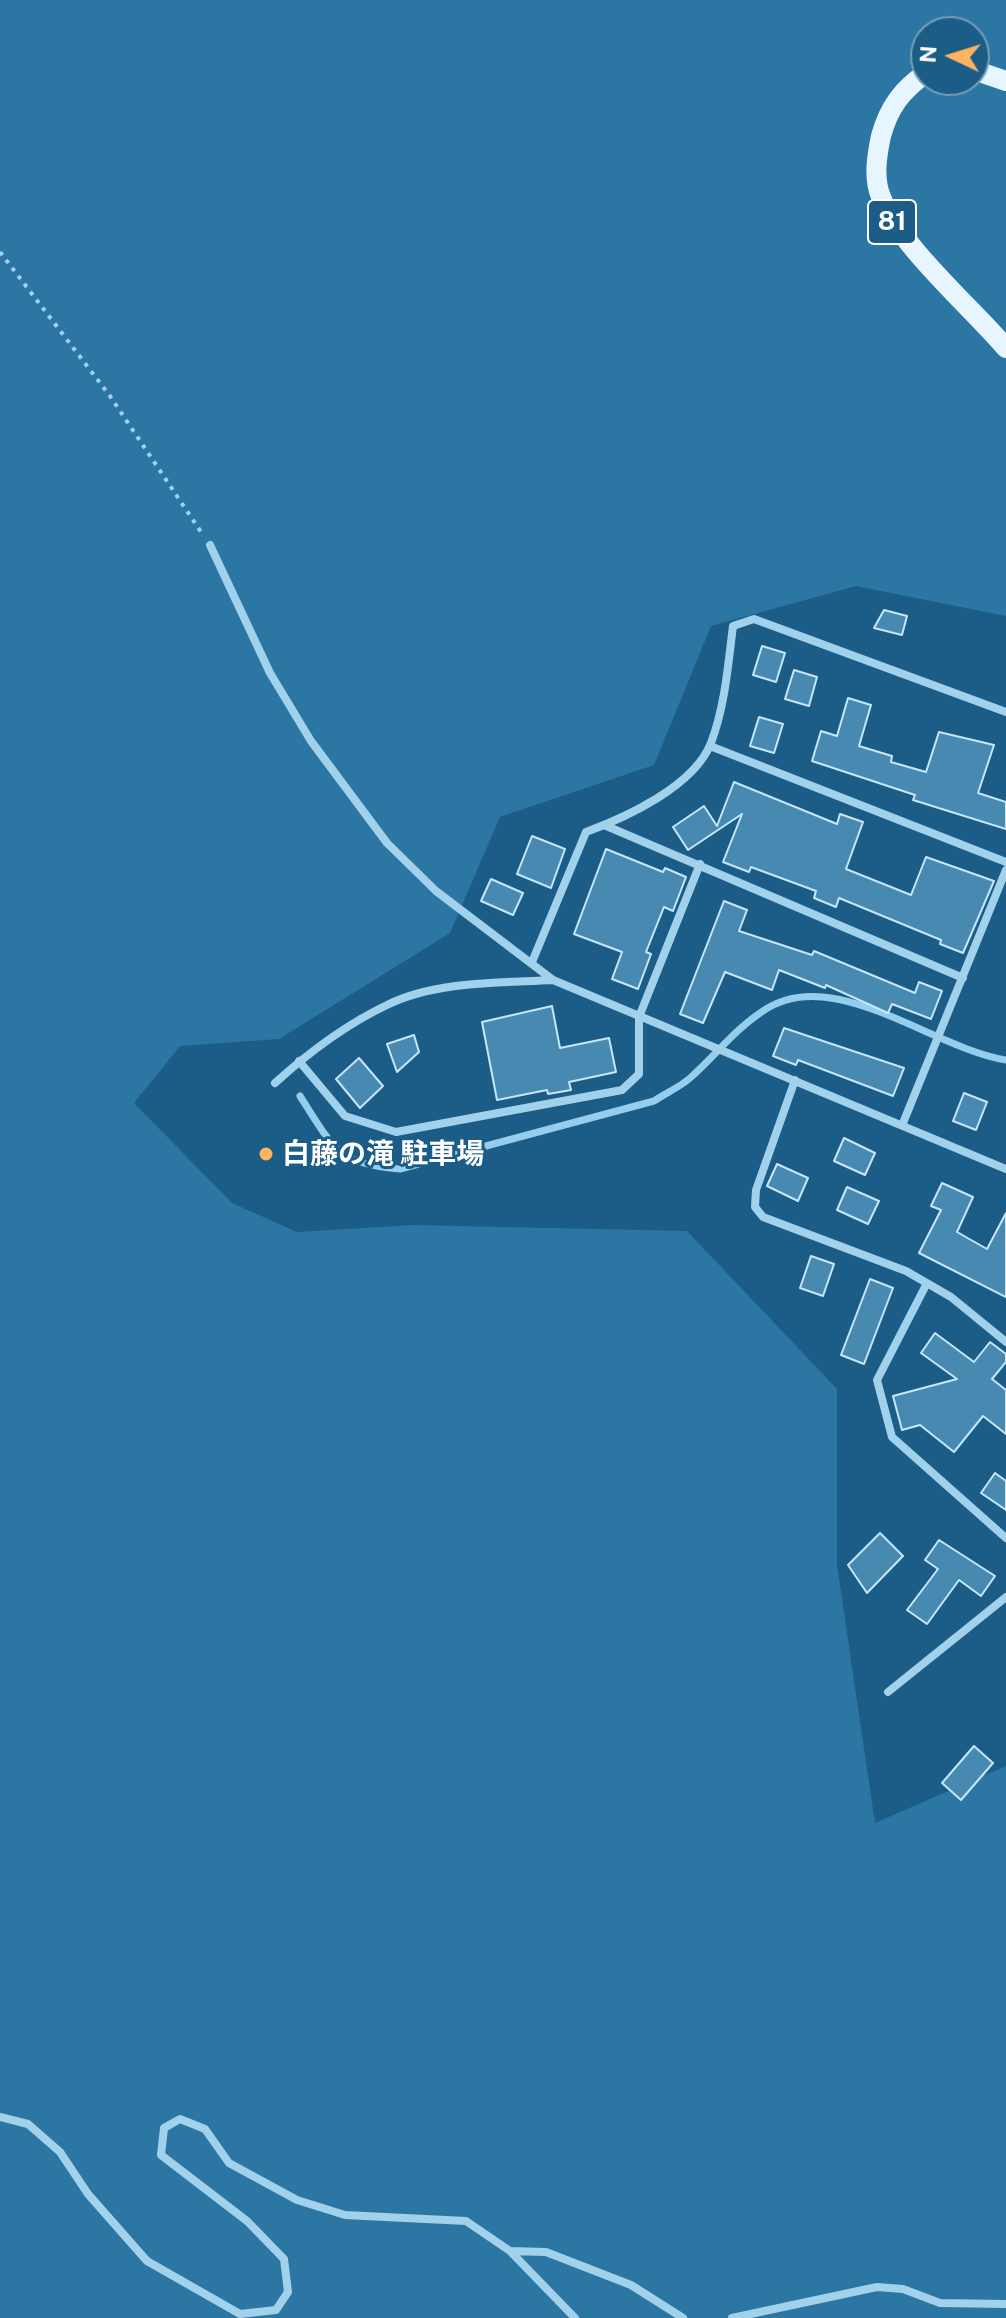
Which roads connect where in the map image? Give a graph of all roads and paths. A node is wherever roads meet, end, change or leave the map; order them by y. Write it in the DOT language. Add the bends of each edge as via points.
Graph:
graph roads {
  1 [pos="910,85"];
  2 [pos="0,252"];
  3 [pos="1006,348"];
  4 [pos="210,545"];
  5 [pos="1006,712"];
  6 [pos="710,746"];
  7 [pos="604,825"];
  8 [pos="1006,862"];
  9 [pos="700,864"];
  10 [pos="1006,870"];
  11 [pos="532,962"];
  12 [pos="963,978"];
  13 [pos="553,980"];
  14 [pos="639,1017"];
  15 [pos="299,1061"];
  16 [pos="795,1080"];
  17 [pos="275,1083"];
  18 [pos="903,1123"];
  19 [pos="1006,1169"];
  20 [pos="926,1285"];
  21 [pos="1006,1342"];
  22 [pos="1006,1538"];
  23 [pos="1006,1597"];
  24 [pos="888,1692"];
  25 [pos="0,2117"];
  26 [pos="510,2251"];
  27 [pos="1006,2304"];
  28 [pos="575,2318"];
  29 [pos="683,2318"];
  30 [pos="732,2318"];
  1 -- 3 [label="main road, 81" via="886,116 876,158 879,194 894,226"];
  2 -- 4 [label="path" via="110,396"];
  4 -- 11 [label="street" via="270,673 311,741 387,843 436,891"];
  5 -- 6 [label="street" via="754,619 733,626 725,690"];
  6 -- 7 [label="street" via="672,789"];
  6 -- 8 [label="street"];
  7 -- 9 [label="street"];
  7 -- 11 [label="street" via="586,832"];
  9 -- 12 [label="street"];
  9 -- 14 [label="street"];
  10 -- 12 [label="street"];
  11 -- 13 [label="street"];
  12 -- 18 [label="street"];
  13 -- 14 [label="street"];
  13 -- 15 [label="street" via="439,990 388,1004"];
  14 -- 15 [label="street" via="639,1074 622,1090 413,1131 380,1129 345,1116"];
  14 -- 16 [label="street"];
  15 -- 17 [label="street"];
  16 -- 18 [label="street"];
  16 -- 20 [label="street" via="756,1190 755,1207 763,1217 906,1271"];
  18 -- 19 [label="street"];
  20 -- 21 [label="street" via="951,1297"];
  20 -- 22 [label="street" via="877,1380 892,1437"];
  23 -- 24 [label="street"];
  25 -- 26 [label="street" via="28,2124 60,2152 88,2194 147,2261 240,2314 276,2310 288,2292 284,2259 247,2221 161,2155 164,2128 180,2119 205,2129 229,2163 297,2200 345,2215 466,2221"];
  26 -- 28 [label="street"];
  26 -- 29 [label="street" via="546,2252 631,2285"];
  27 -- 30 [label="street" via="940,2303 903,2289 877,2287"];
}
